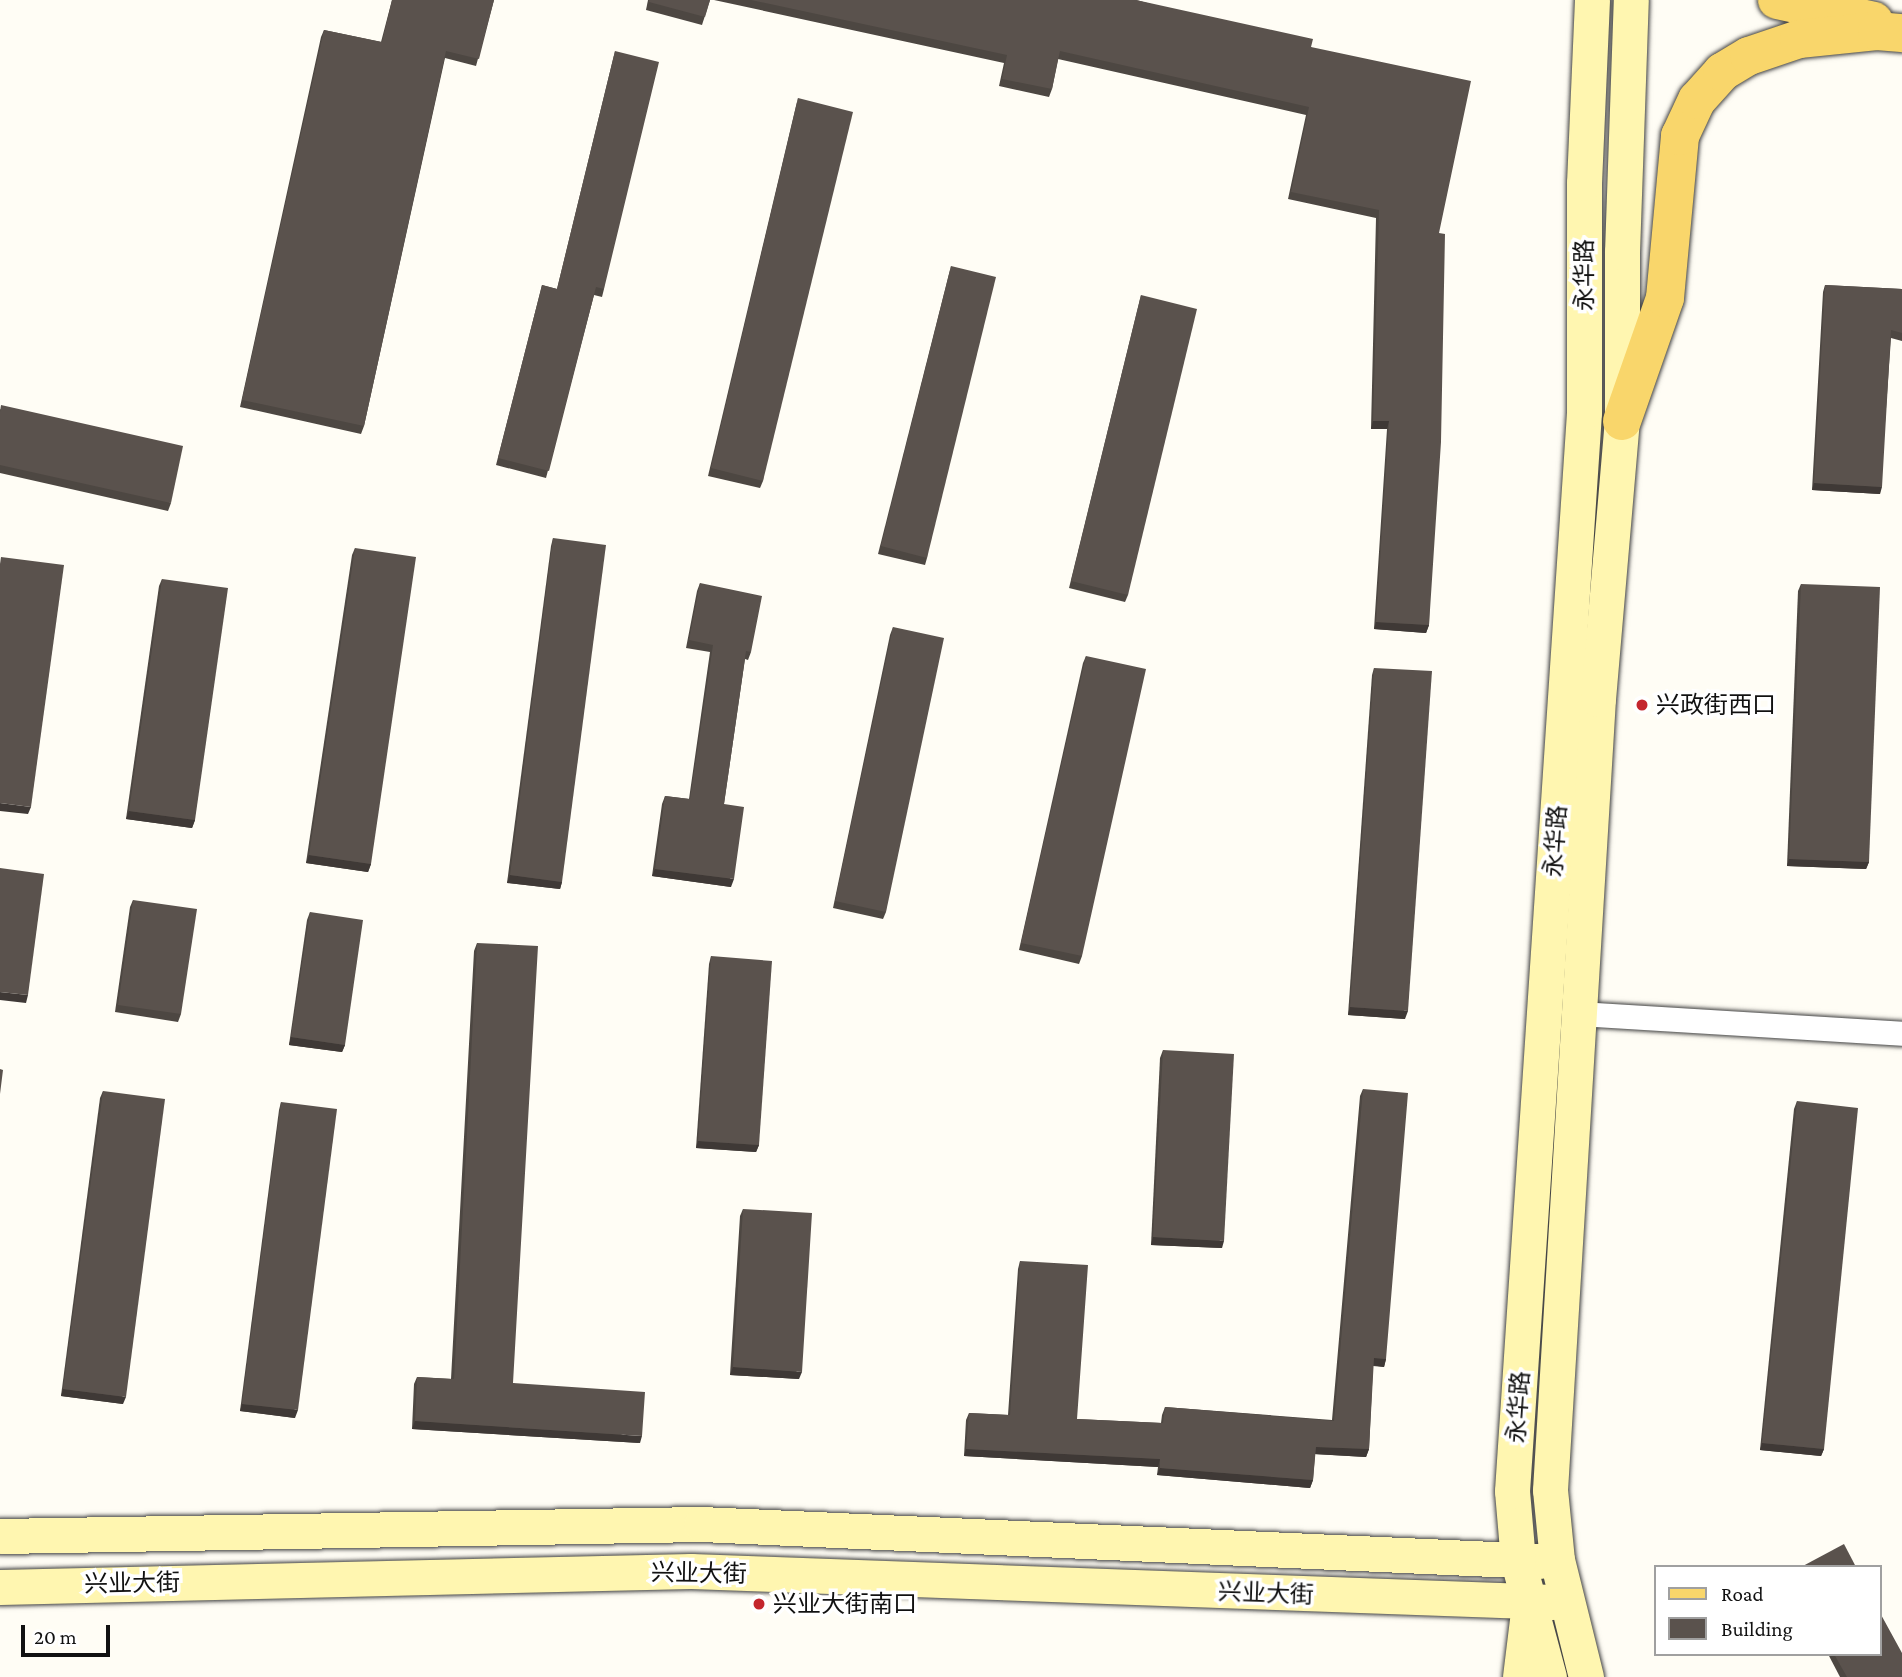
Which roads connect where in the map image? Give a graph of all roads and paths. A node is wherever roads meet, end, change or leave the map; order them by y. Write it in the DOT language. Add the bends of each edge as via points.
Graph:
graph roads {
  1 [pos="1592,0"];
  2 [pos="1632,0"];
  3 [pos="1777,0"];
  4 [pos="1902,27"];
  5 [pos="1902,33"];
  6 [pos="1622,421"];
  7 [pos="1579,1014"];
  8 [pos="1902,1034"];
  9 [pos="0,1536"];
  10 [pos="1557,1560"];
  11 [pos="1518,1561"];
  12 [pos="0,1587"];
  13 [pos="1566,1602"];
  14 [pos="1529,1603"];
  15 [pos="1520,1677"];
  16 [pos="1549,1677"];
  17 [pos="1586,1677"];
  1 -- 11 [label="main road, 永华路" via="1584,183 1584,412 1512,1491"];
  2 -- 6 [label="main road, 永华路" via="1622,252"];
  3 -- 4 [label="main road"];
  5 -- 6 [label="main road" via="1877,31 1787,43 1749,56 1722,72 1698,100 1681,136 1665,298"];
  6 -- 7 [label="main road, 永华路" via="1598,699"];
  7 -- 8 [label="street"];
  7 -- 10 [label="main road, 永华路" via="1550,1490"];
  9 -- 11 [label="main road, 兴业大街" via="701,1524"];
  10 -- 11 [label="main road, 兴业大街"];
  10 -- 13 [label="main road, 永华路"];
  11 -- 14 [label="main road, 永华路"];
  12 -- 14 [label="main road, 兴业大街" via="691,1571"];
  13 -- 14 [label="main road, 兴业大街"];
  13 -- 17 [label="main road, 永华路"];
  14 -- 15 [label="main road"];
  14 -- 16 [label="main road, 永华路"];
}
